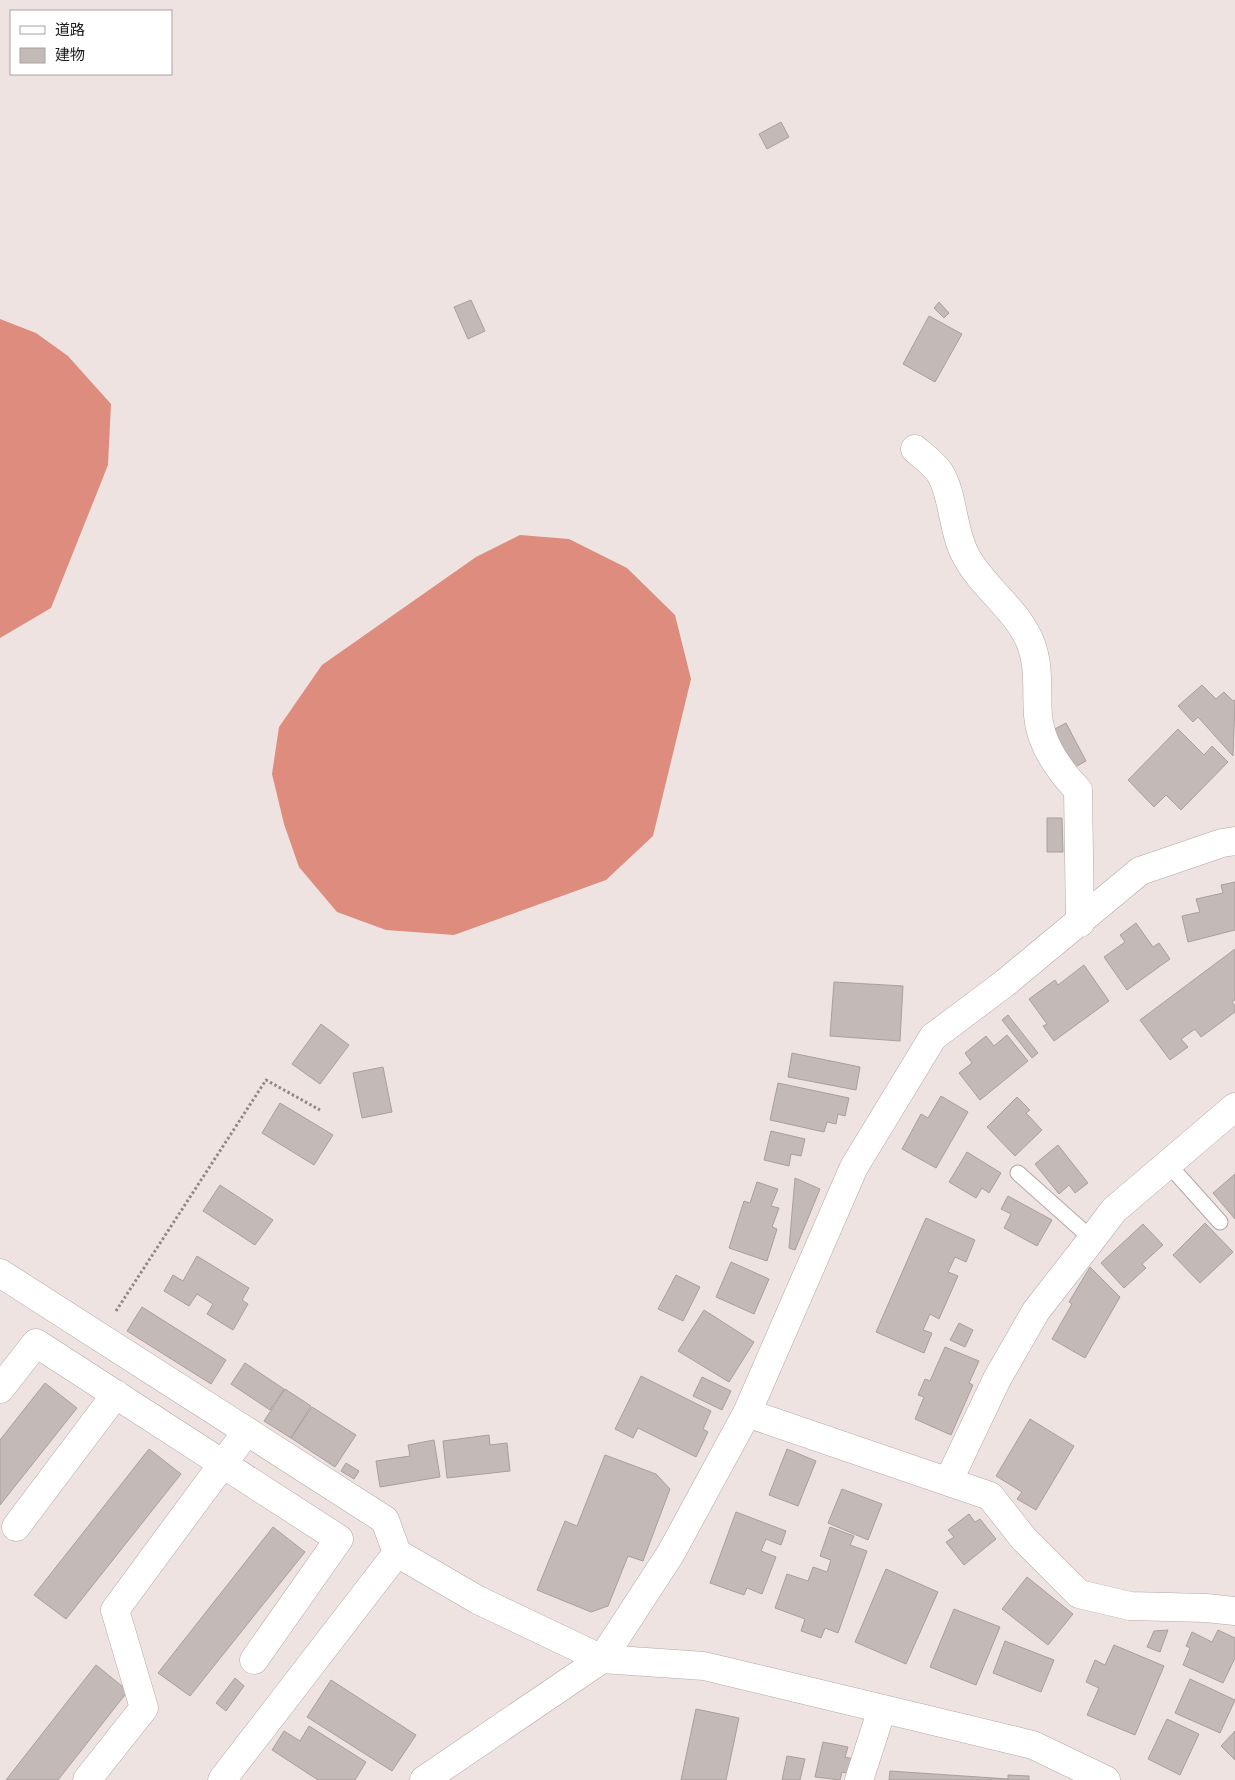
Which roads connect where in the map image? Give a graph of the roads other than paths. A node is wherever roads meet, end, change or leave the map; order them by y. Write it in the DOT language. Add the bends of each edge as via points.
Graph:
graph roads {
  1 [pos="916,449"];
  2 [pos="1235,840"];
  3 [pos="1080,923"];
  4 [pos="1235,1107"];
  5 [pos="1168,1164"];
  6 [pos="1018,1172"];
  7 [pos="1220,1222"];
  8 [pos="1092,1239"];
  9 [pos="0,1273"];
  10 [pos="0,1390"];
  11 [pos="116,1394"];
  12 [pos="747,1413"];
  13 [pos="247,1431"];
  14 [pos="223,1463"];
  15 [pos="949,1480"];
  16 [pos="16,1527"];
  17 [pos="397,1553"];
  18 [pos="1235,1611"];
  19 [pos="602,1659"];
  20 [pos="254,1660"];
  21 [pos="882,1709"];
  22 [pos="87,1780"];
  23 [pos="222,1780"];
  24 [pos="424,1780"];
  25 [pos="859,1780"];
  26 [pos="1106,1780"];
  1 -- 3 [label="street" via="940,473 959,543 973,568 1019,624 1031,644 1036,664 1040,730 1065,776 1078,790"];
  2 -- 3 [label="street" via="1140,871"];
  3 -- 12 [label="street" via="933,1037 854,1167"];
  4 -- 5 [label="street"];
  5 -- 7 [label="lane"];
  5 -- 8 [label="street" via="1114,1210"];
  6 -- 8 [label="lane"];
  8 -- 15 [label="street" via="1036,1311 997,1379"];
  9 -- 13 [label="street"];
  10 -- 11 [label="street" via="36,1343"];
  11 -- 14 [label="street"];
  11 -- 16 [label="street"];
  12 -- 15 [label="street"];
  12 -- 19 [label="street" via="671,1554"];
  13 -- 14 [label="street"];
  13 -- 17 [label="street" via="385,1520"];
  14 -- 20 [label="street" via="340,1539"];
  14 -- 22 [label="street" via="114,1610 144,1708"];
  15 -- 18 [label="street" via="990,1496 1024,1540 1078,1594 1130,1606"];
  17 -- 19 [label="street" via="478,1600"];
  17 -- 23 [label="street"];
  19 -- 21 [label="street" via="704,1666"];
  19 -- 24 [label="street"];
  21 -- 25 [label="street"];
  21 -- 26 [label="street" via="1033,1745"];
}
